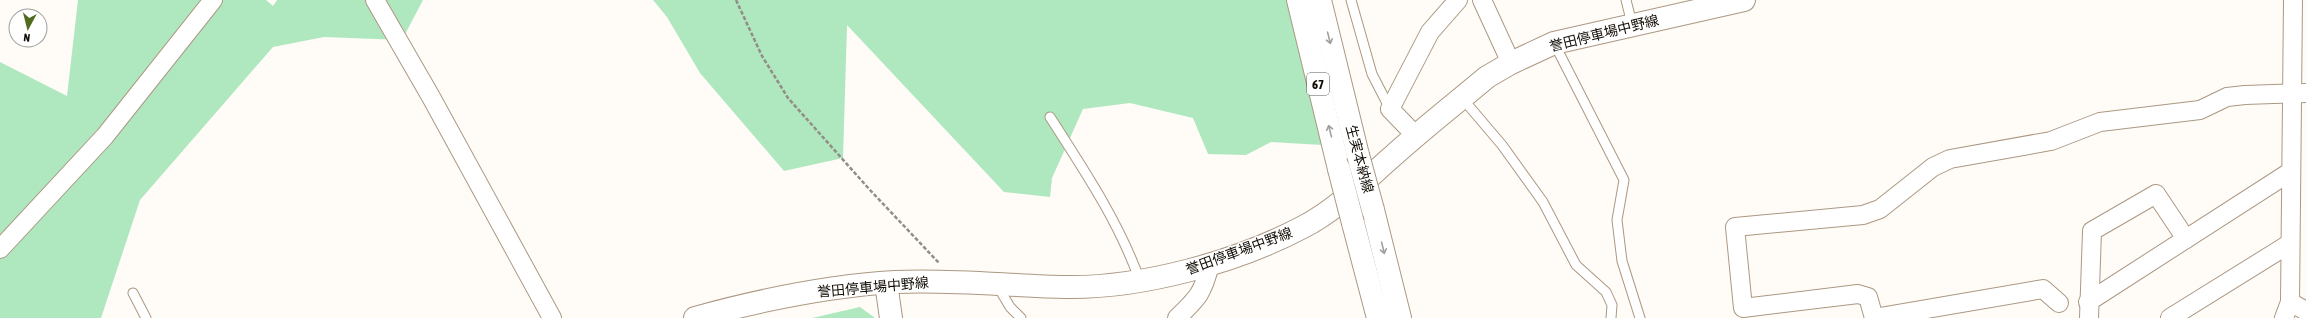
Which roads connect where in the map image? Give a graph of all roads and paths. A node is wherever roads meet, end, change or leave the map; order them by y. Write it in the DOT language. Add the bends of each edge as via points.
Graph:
graph roads {
  1 [pos="212,0"];
  2 [pos="375,0"];
  3 [pos="736,0"];
  4 [pos="1298,0"];
  5 [pos="1320,0"];
  6 [pos="1351,0"];
  7 [pos="1458,0"];
  8 [pos="1482,0"];
  9 [pos="1626,0"];
  10 [pos="1744,0"];
  11 [pos="2293,0"];
  12 [pos="1632,24"];
  13 [pos="1554,43"];
  14 [pos="1511,62"];
  15 [pos="2299,93"];
  16 [pos="1462,98"];
  17 [pos="1390,108"];
  18 [pos="1050,117"];
  19 [pos="1416,136"];
  20 [pos="2290,172"];
  21 [pos="2186,239"];
  22 [pos="2289,244"];
  23 [pos="0,249"];
  24 [pos="1210,264"];
  25 [pos="1140,281"];
  26 [pos="957,282"];
  27 [pos="886,283"];
  28 [pos="996,284"];
  29 [pos="133,294"];
  30 [pos="2059,303"];
  31 [pos="2088,310"];
  32 [pos="2287,310"];
  33 [pos="2306,311"];
  34 [pos="146,318"];
  35 [pos="552,318"];
  36 [pos="696,318"];
  37 [pos="891,318"];
  38 [pos="1021,318"];
  39 [pos="1177,318"];
  40 [pos="1378,318"];
  41 [pos="1400,318"];
  42 [pos="1611,318"];
  43 [pos="1640,318"];
  44 [pos="1874,318"];
  45 [pos="2170,318"];
  1 -- 23 [label="street" via="105,136"];
  2 -- 35 [label="street"];
  3 -- 26 [label="path" via="762,56 788,98"];
  40 -- 4 [label="main road, 生実本納線 / 67, one-way, bridge"];
  5 -- 41 [label="main road, 生実本納線 / 67, one-way, bridge"];
  6 -- 17 [label="lane" via="1372,74"];
  7 -- 17 [label="street" via="1430,32"];
  8 -- 14 [label="street"];
  9 -- 12 [label="lane"];
  10 -- 12 [label="main road, 誉田停車場中野線"];
  11 -- 15 [label="street"];
  12 -- 13 [label="main road, 誉田停車場中野線"];
  13 -- 14 [label="main road, 誉田停車場中野線"];
  13 -- 43 [label="lane" via="1624,180 1617,220 1622,260"];
  14 -- 16 [label="main road, 誉田停車場中野線" via="1487,77"];
  15 -- 20 [label="street"];
  15 -- 44 [label="street" via="2227,97 2200,110 2100,122 2051,141 1950,159 1933,168 1880,209 1863,215 1735,227 1743,308 1858,294 1868,296"];
  16 -- 19 [label="main road, 誉田停車場中野線"];
  16 -- 42 [label="lane" via="1502,145 1543,202 1576,265 1606,292 1612,305"];
  17 -- 19 [label="street"];
  18 -- 25 [label="lane" via="1099,194 1130,254"];
  19 -- 24 [label="main road, 誉田停車場中野線" via="1333,209 1303,227"];
  20 -- 21 [label="street"];
  20 -- 22 [label="street"];
  21 -- 31 [label="street"];
  21 -- 31 [label="street" via="2156,194 2092,230"];
  22 -- 32 [label="street"];
  22 -- 45 [label="street"];
  24 -- 25 [label="main road, 誉田停車場中野線"];
  24 -- 39 [label="street" via="1204,288 1198,298"];
  25 -- 28 [label="main road, 誉田停車場中野線" via="1069,287"];
  26 -- 27 [label="main road, 誉田停車場中野線"];
  26 -- 28 [label="main road, 誉田停車場中野線"];
  27 -- 36 [label="main road, 誉田停車場中野線" via="813,292 731,308"];
  27 -- 37 [label="main road"];
  28 -- 38 [label="lane" via="1010,307"];
  29 -- 34 [label="lane"];
  30 -- 44 [label="street" via="2043,289"];
  32 -- 33 [label="street"];
}
